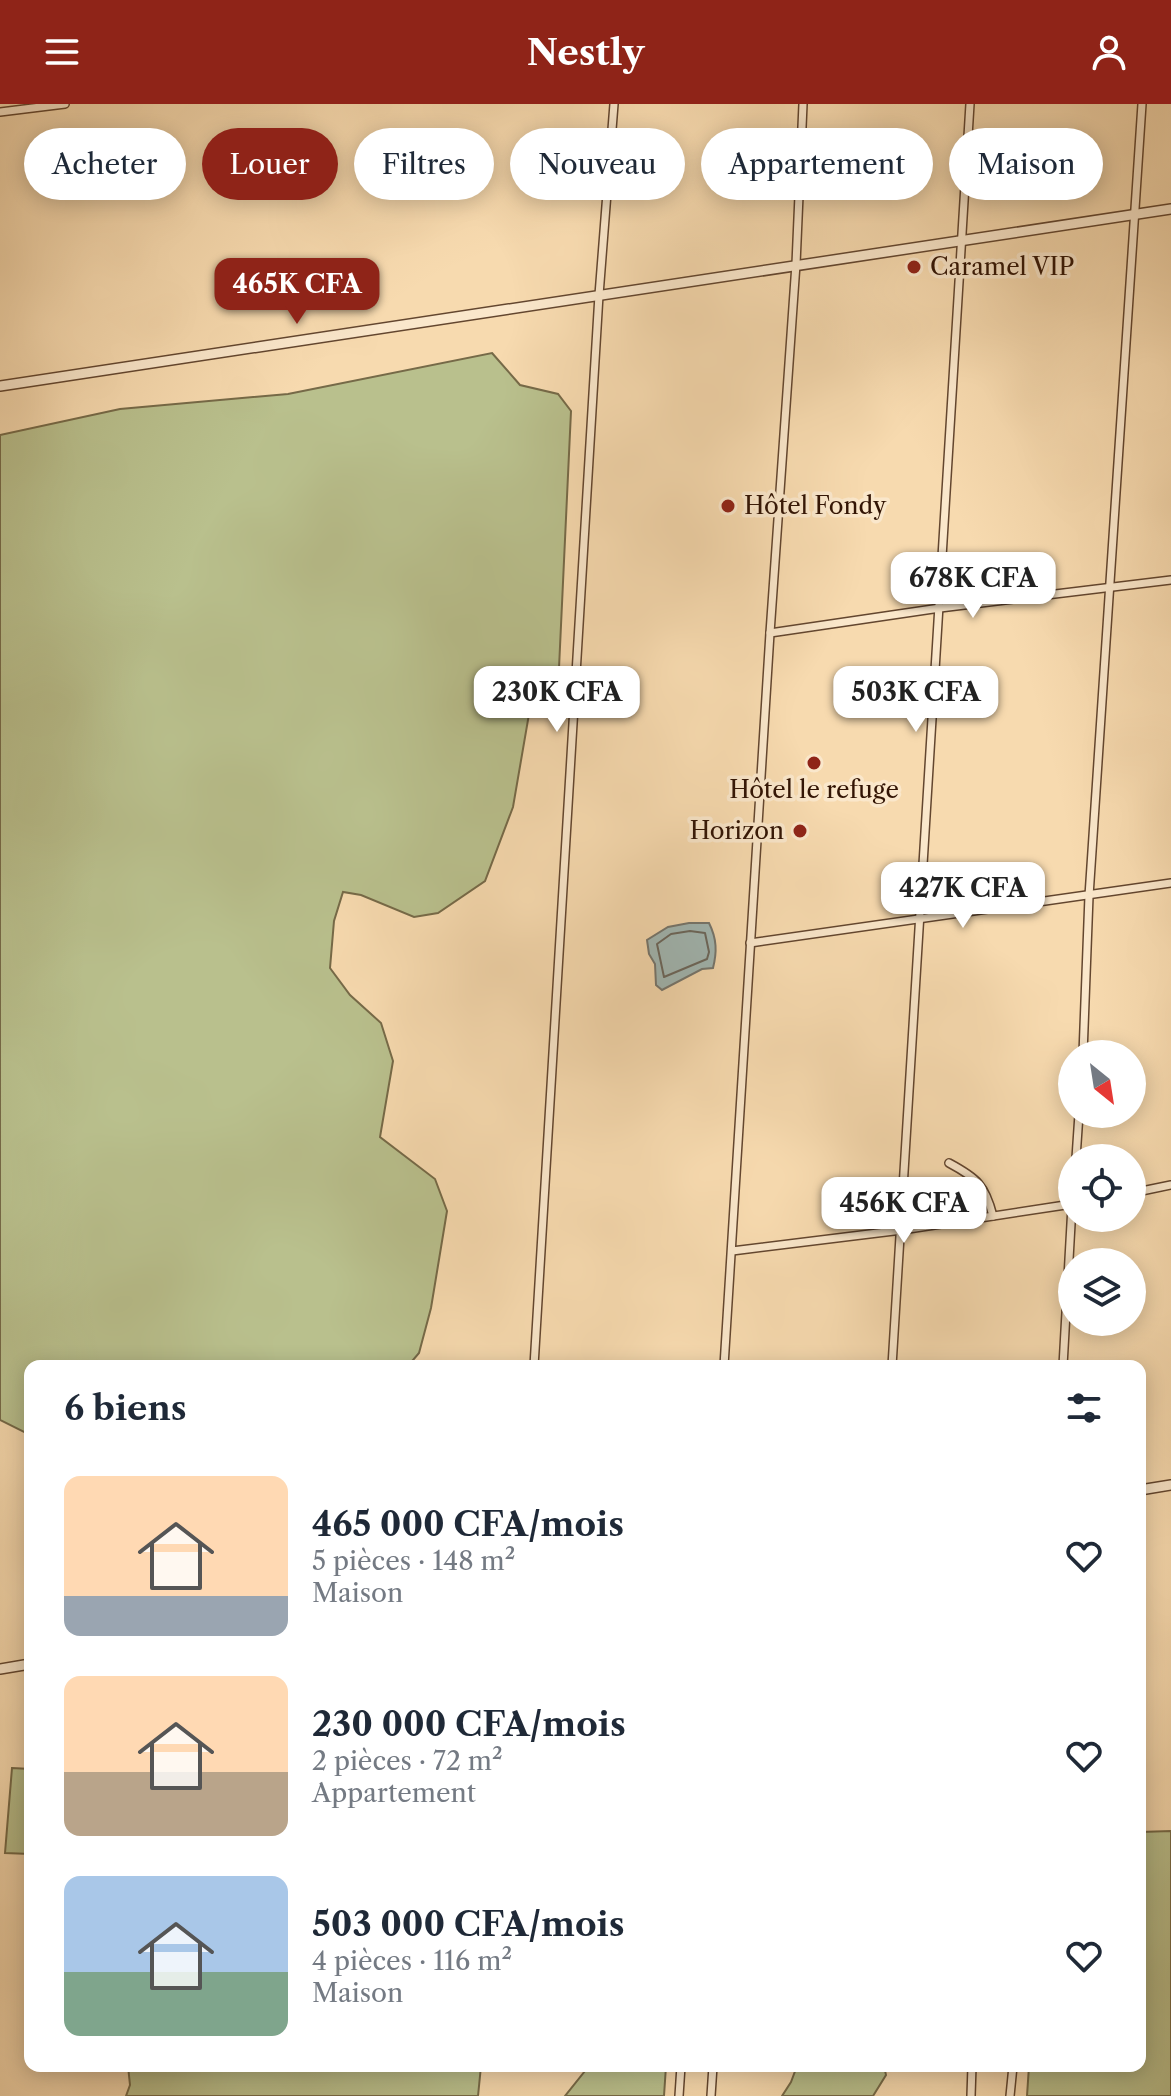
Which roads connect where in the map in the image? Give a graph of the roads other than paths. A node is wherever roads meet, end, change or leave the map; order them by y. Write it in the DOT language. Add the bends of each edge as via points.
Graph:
graph roads {
  1 [pos="65,104"];
  2 [pos="614,104"];
  3 [pos="803,104"];
  4 [pos="970,104"];
  5 [pos="1142,104"];
  6 [pos="12,107"];
  7 [pos="0,112"];
  8 [pos="1171,209"];
  9 [pos="1136,215"];
  10 [pos="962,240"];
  11 [pos="796,264"];
  12 [pos="599,295"];
  13 [pos="0,386"];
  14 [pos="1171,580"];
  15 [pos="1110,589"];
  16 [pos="940,608"];
  17 [pos="770,633"];
  18 [pos="1171,883"];
  19 [pos="1089,896"];
  20 [pos="919,921"];
  21 [pos="750,943"];
  22 [pos="1084,1040"];
  23 [pos="949,1163"];
  24 [pos="1171,1185"];
  25 [pos="1146,1190"];
  26 [pos="1058,1207"];
  27 [pos="993,1216"];
  28 [pos="902,1230"];
  29 [pos="1070,1232"];
  30 [pos="732,1251"];
  31 [pos="534,1360"];
  32 [pos="724,1360"];
  33 [pos="892,1360"];
  34 [pos="1063,1360"];
  35 [pos="1171,1485"];
  36 [pos="1146,1489"];
  37 [pos="24,1665"];
  38 [pos="0,1669"];
  39 [pos="681,2072"];
  40 [pos="713,2072"];
  41 [pos="972,2072"];
  42 [pos="1012,2072"];
  43 [pos="679,2096"];
  44 [pos="711,2096"];
  45 [pos="971,2096"];
  46 [pos="1010,2096"];
  1 -- 6 [label="street"];
  2 -- 12 [label="street"];
  3 -- 11 [label="street"];
  4 -- 10 [label="street"];
  5 -- 9 [label="street"];
  6 -- 7 [label="street"];
  8 -- 9 [label="street"];
  9 -- 10 [label="street"];
  9 -- 15 [label="street"];
  10 -- 11 [label="street"];
  10 -- 16 [label="street"];
  11 -- 12 [label="street"];
  11 -- 17 [label="street"];
  12 -- 13 [label="street"];
  12 -- 31 [label="street"];
  14 -- 15 [label="street"];
  15 -- 16 [label="street"];
  15 -- 19 [label="street"];
  16 -- 17 [label="street"];
  16 -- 20 [label="street"];
  17 -- 21 [label="street"];
  18 -- 19 [label="street"];
  19 -- 20 [label="street"];
  19 -- 22 [label="street"];
  20 -- 21 [label="street"];
  20 -- 28 [label="street"];
  21 -- 30 [label="street"];
  23 -- 27 [label="street" via="985,1190"];
  24 -- 25 [label="street"];
  26 -- 27 [label="street"];
  27 -- 28 [label="street"];
  28 -- 30 [label="street"];
  28 -- 33 [label="street"];
  29 -- 34 [label="street"];
  30 -- 32 [label="street"];
  35 -- 36 [label="street"];
  37 -- 38 [label="street"];
  39 -- 43 [label="street"];
  40 -- 44 [label="street"];
  41 -- 45 [label="street"];
  42 -- 46 [label="street"];
}
